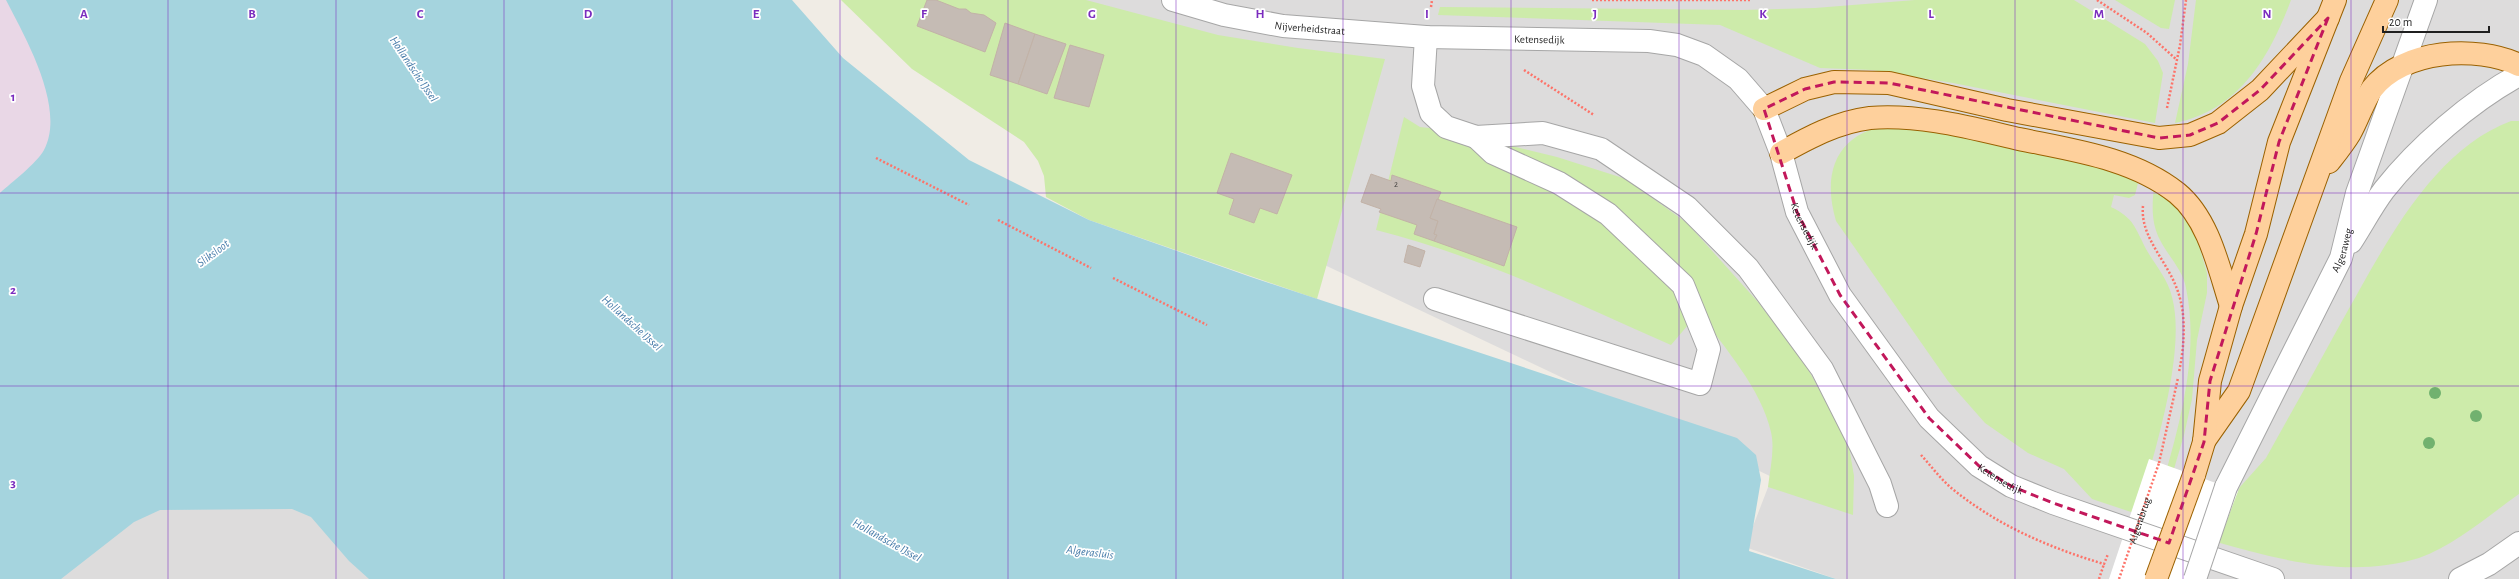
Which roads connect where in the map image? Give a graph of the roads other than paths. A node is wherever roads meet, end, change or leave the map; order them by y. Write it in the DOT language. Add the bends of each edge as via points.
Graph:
graph roads {
  1 [pos="1173,0"];
  2 [pos="2387,0"];
  3 [pos="2426,0"];
  4 [pos="2331,9"];
  5 [pos="1426,37"];
  6 [pos="2519,65"];
  7 [pos="2402,67"];
  8 [pos="2519,75"];
  9 [pos="1764,108"];
  10 [pos="1476,137"];
  11 [pos="1781,153"];
  12 [pos="2314,182"];
  13 [pos="2341,258"];
  14 [pos="1435,299"];
  15 [pos="2232,306"];
  16 [pos="2204,442"];
  17 [pos="1888,506"];
  18 [pos="2519,543"];
  19 [pos="2156,579"];
  20 [pos="2195,579"];
  21 [pos="2273,579"];
  22 [pos="2460,579"];
  1 -- 5 [label="street, Nijverheidstraat" via="1224,15 1283,26"];
  2 -- 12 [label="main road" via="2351,81"];
  3 -- 7 [label="street, Algeraweg"];
  4 -- 9 [label="main road" via="2260,90 2218,123 2190,135 2160,138 2007,110 1889,83 1834,82 1805,89"];
  4 -- 15 [label="main road" via="2279,142 2256,234"];
  5 -- 9 [label="street, Ketensedijk" via="1649,41 1677,45 1704,54 1738,79"];
  5 -- 10 [label="street" via="1423,86 1431,112 1446,128"];
  6 -- 7 [label="main road" via="2502,57 2483,53 2460,53 2420,59"];
  7 -- 12 [label="main road" via="2383,78 2372,90 2350,133"];
  7 -- 13 [label="street, Algeraweg" via="2356,193"];
  8 -- 13 [label="street" via="2470,108 2418,152 2384,190"];
  9 -- 11 [label="street, Ketensedijk"];
  10 -- 14 [label="street" via="1493,153 1559,183 1608,214 1683,285 1709,349 1700,384"];
  10 -- 17 [label="street" via="1544,133 1601,149 1687,207 1748,268 1822,369 1880,484"];
  11 -- 15 [label="main road" via="1838,125 1870,118 1949,123 2103,157 2149,175 2178,194 2198,218"];
  11 -- 21 [label="street, Ketensedijk" via="1797,212 1840,295 1929,418 1979,466 2011,486 2053,503"];
  12 -- 16 [label="main road" via="2238,391"];
  13 -- 20 [label="street, Algeraweg, bridge" via="2226,487"];
  15 -- 16 [label="main road" via="2210,381"];
  16 -- 19 [label="main road, bridge"];
  18 -- 22 [label="street" via="2489,564"];
}
